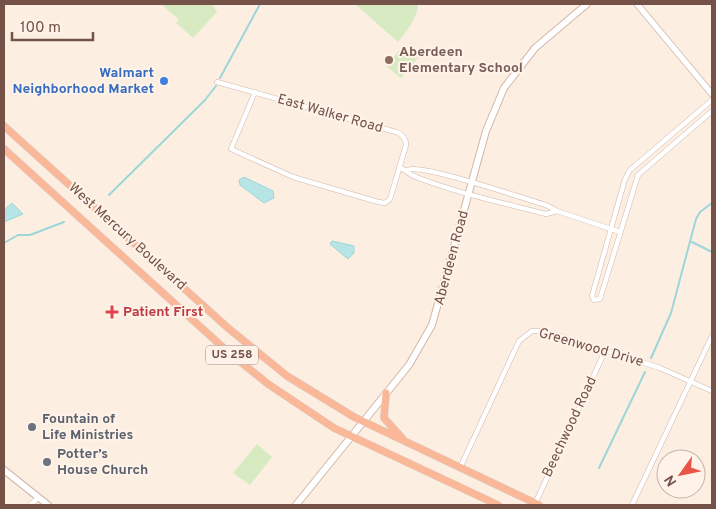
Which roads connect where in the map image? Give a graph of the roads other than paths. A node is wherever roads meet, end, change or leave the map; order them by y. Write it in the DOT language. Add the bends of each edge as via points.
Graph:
graph roads {
  1 [pos="587,4"];
  2 [pos="637,4"];
  3 [pos="217,82"];
  4 [pos="255,92"];
  5 [pos="712,94"];
  6 [pos="712,100"];
  7 [pos="712,111"];
  8 [pos="4,126"];
  9 [pos="4,149"];
  10 [pos="400,168"];
  11 [pos="408,170"];
  12 [pos="472,183"];
  13 [pos="470,193"];
  14 [pos="557,211"];
  15 [pos="610,229"];
  16 [pos="620,232"];
  17 [pos="712,336"];
  18 [pos="605,351"];
  19 [pos="691,381"];
  20 [pos="712,391"];
  21 [pos="386,394"];
  22 [pos="363,422"];
  23 [pos="352,436"];
  24 [pos="406,442"];
  25 [pos="460,468"];
  26 [pos="5,473"];
  27 [pos="38,498"];
  28 [pos="537,504"];
  29 [pos="30,505"];
  30 [pos="48,505"];
  31 [pos="296,505"];
  32 [pos="498,505"];
  33 [pos="632,505"];
  1 -- 12 [label="main road, Aberdeen Road" via="535,48 509,80 492,115"];
  2 -- 5 [label="street"];
  3 -- 4 [label="street, East Walker Road"];
  4 -- 10 [label="street, East Walker Road" via="400,134 406,143"];
  4 -- 10 [label="street, East Walker Road" via="231,149 293,178 380,203 391,197"];
  6 -- 15 [label="street" via="630,170"];
  7 -- 16 [label="street" via="638,175"];
  8 -- 22 [label="highway, West Mercury Boulevard / US 258" via="243,341 302,386"];
  9 -- 23 [label="highway, West Mercury Boulevard / US 258" via="244,366 295,404"];
  10 -- 11 [label="street"];
  11 -- 12 [label="street" via="417,168"];
  11 -- 13 [label="street" via="414,177"];
  12 -- 13 [label="main road, Aberdeen Road"];
  12 -- 14 [label="street"];
  13 -- 14 [label="street" via="546,214"];
  13 -- 21 [label="main road, Aberdeen Road" via="432,325 415,357"];
  14 -- 15 [label="street"];
  15 -- 16 [label="street"];
  15 -- 16 [label="street" via="592,296 595,301 600,299"];
  17 -- 19 [label="street"];
  18 -- 19 [label="street, Greenwood Drive"];
  18 -- 25 [label="street, Greenwood Drive" via="540,330 524,334"];
  18 -- 28 [label="street, Beechwood Road"];
  19 -- 20 [label="street, Greenwood Drive"];
  19 -- 33 [label="street"];
  21 -- 22 [label="main road, Aberdeen Road"];
  21 -- 24 [label="highway" via="384,418"];
  22 -- 23 [label="main road, Aberdeen Road"];
  22 -- 24 [label="highway, West Mercury Boulevard / US 258"];
  23 -- 31 [label="main road, Aberdeen Road"];
  23 -- 32 [label="highway, West Mercury Boulevard / US 258"];
  24 -- 25 [label="highway, West Mercury Boulevard / US 258"];
  25 -- 28 [label="highway, West Mercury Boulevard / US 258"];
  26 -- 27 [label="main road"];
  27 -- 29 [label="street"];
  27 -- 30 [label="main road"];
}
